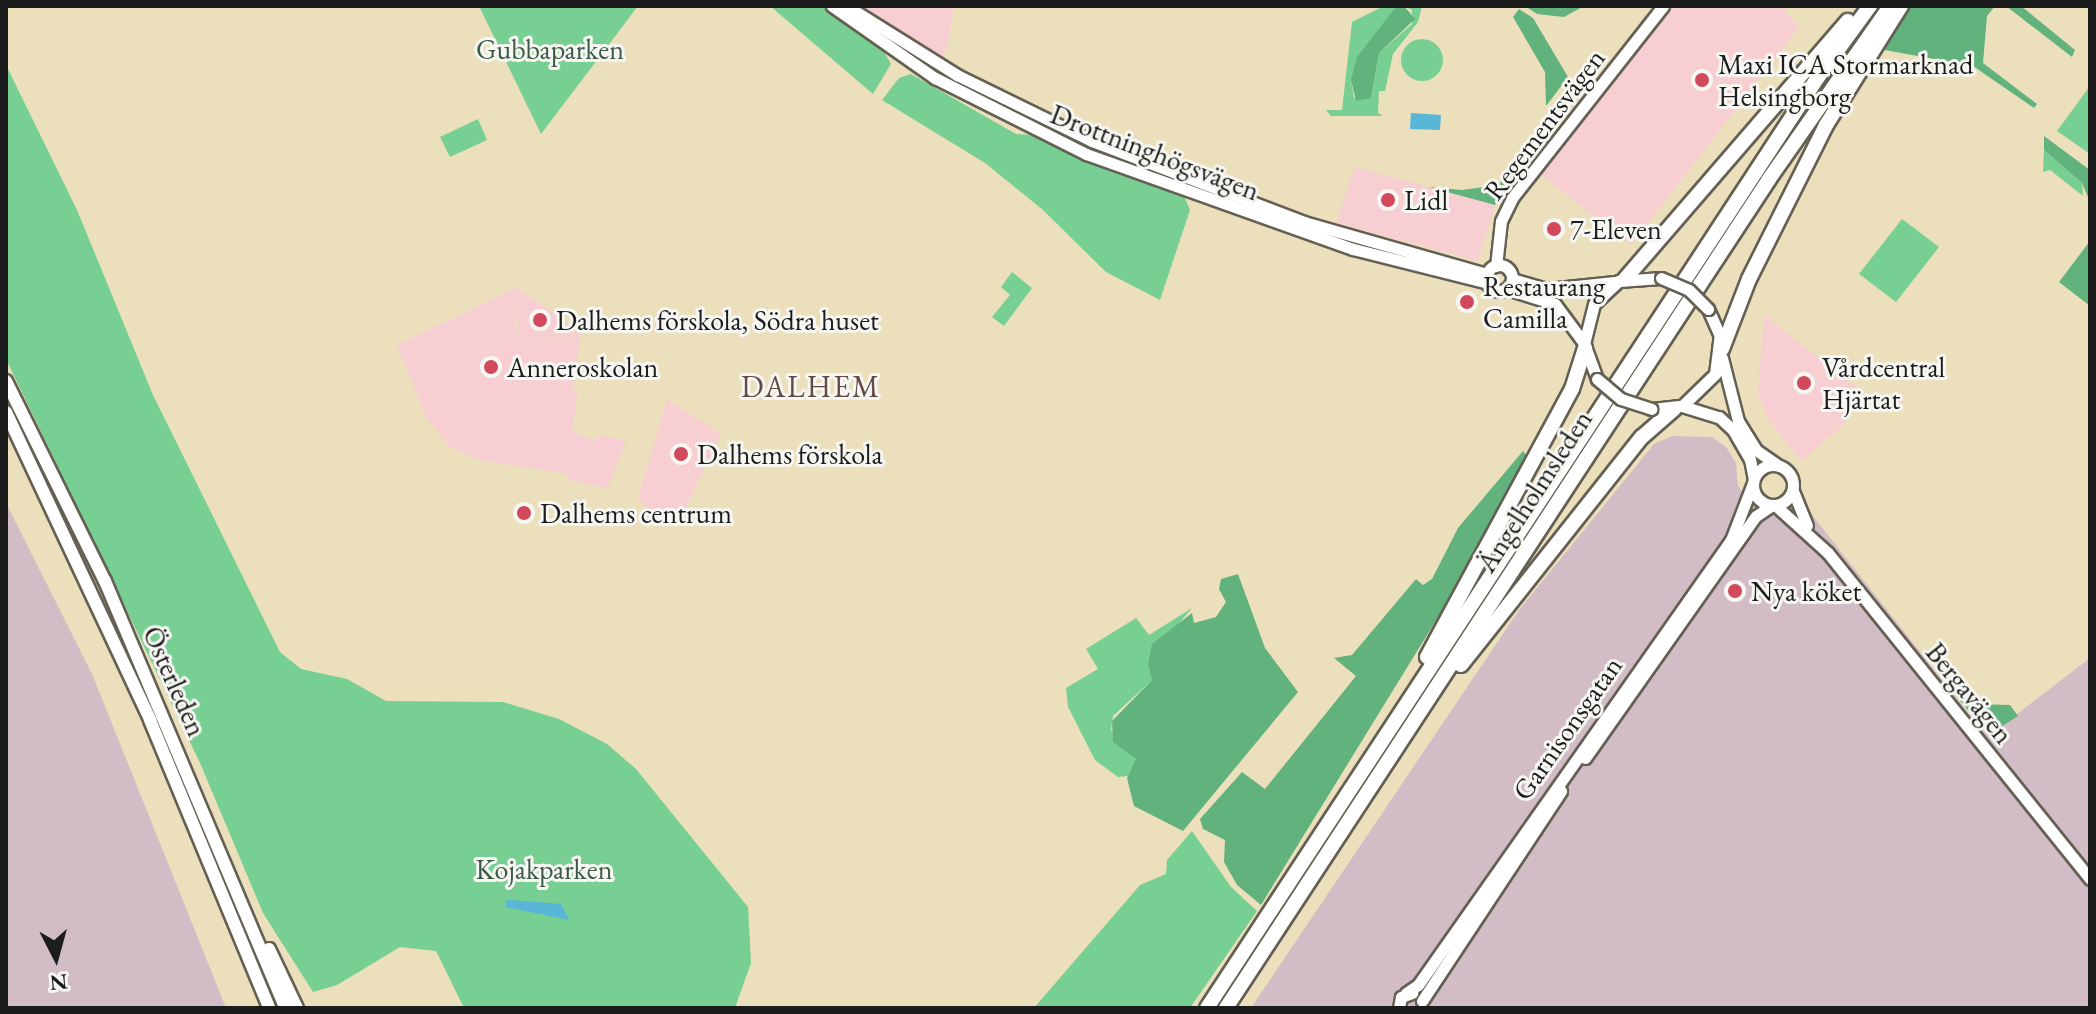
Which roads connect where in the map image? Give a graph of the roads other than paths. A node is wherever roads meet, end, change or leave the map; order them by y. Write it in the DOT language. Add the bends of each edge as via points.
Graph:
graph roads {
  1 [pos="832,6"];
  2 [pos="847,6"];
  3 [pos="1663,6"];
  4 [pos="1861,6"];
  5 [pos="1870,6"];
  6 [pos="1890,6"];
  7 [pos="1901,6"];
  8 [pos="1500,236"];
  9 [pos="1490,274"];
  10 [pos="1509,279"];
  11 [pos="1622,280"];
  12 [pos="1584,346"];
  13 [pos="1722,352"];
  14 [pos="6,381"];
  15 [pos="1678,407"];
  16 [pos="6,412"];
  17 [pos="1779,466"];
  18 [pos="1753,481"];
  19 [pos="1793,491"];
  20 [pos="1773,506"];
  21 [pos="1814,536"];
  22 [pos="1410,727"];
  23 [pos="1369,761"];
  24 [pos="210,821"];
  25 [pos="2090,879"];
  26 [pos="242,942"];
  27 [pos="1406,993"];
  28 [pos="1422,1004"];
  29 [pos="1398,1007"];
  30 [pos="263,1008"];
  31 [pos="269,1008"];
  32 [pos="285,1008"];
  33 [pos="297,1008"];
  34 [pos="1207,1008"];
  35 [pos="1226,1008"];
  1 -- 9 [label="street, Drottninghögsvägen" via="935,78 1086,154 1343,246"];
  2 -- 9 [label="street, Drottninghögsvägen" via="969,82 1092,141 1304,222"];
  3 -- 8 [label="street, Regementsvägen" via="1512,198"];
  4 -- 11 [label="highway"];
  5 -- 23 [label="highway, Ängelholmsleden"];
  6 -- 22 [label="highway, Ängelholmsleden" via="1769,179"];
  7 -- 13 [label="highway" via="1826,125 1749,279"];
  8 -- 9 [label="street, Regementsvägen"];
  8 -- 10 [label="street, Regementsvägen"];
  9 -- 10 [label="street"];
  9 -- 10 [label="street" via="1495,290"];
  10 -- 11 [label="street" via="1547,289"];
  10 -- 12 [label="street" via="1555,304"];
  11 -- 12 [label="street" via="1591,309"];
  11 -- 13 [label="street, bridge" via="1661,278 1689,290 1708,309"];
  12 -- 15 [label="street, bridge" via="1597,379 1621,399 1651,409"];
  12 -- 23 [label="highway" via="1572,389 1446,623 1379,733"];
  13 -- 15 [label="street" via="1708,384"];
  13 -- 17 [label="street" via="1738,421 1756,450"];
  14 -- 24 [label="main road, Österleden" via="99,568"];
  15 -- 18 [label="street" via="1719,417 1733,430 1750,459"];
  15 -- 22 [label="highway" via="1642,437"];
  16 -- 26 [label="main road, Österleden" via="150,720"];
  17 -- 18 [label="street" via="1761,469"];
  17 -- 19 [label="street" via="1791,476"];
  18 -- 20 [label="street" via="1755,496"];
  18 -- 27 [label="street, Garnisonsgatan" via="1731,540 1418,985"];
  19 -- 20 [label="street"];
  19 -- 21 [label="street, Bergavägen"];
  20 -- 21 [label="street, Bergavägen"];
  20 -- 28 [label="street, Garnisonsgatan" via="1756,516 1561,791"];
  21 -- 25 [label="street, Bergavägen"];
  22 -- 35 [label="highway, Ängelholmsleden"];
  23 -- 34 [label="highway, Ängelholmsleden"];
  24 -- 32 [label="main road, Österleden"];
  24 -- 33 [label="main road"];
  26 -- 30 [label="main road"];
  26 -- 31 [label="main road, Österleden"];
  27 -- 28 [label="street, Garnisonsgatan"];
  27 -- 29 [label="street, Garnisonsgatan"];
}
